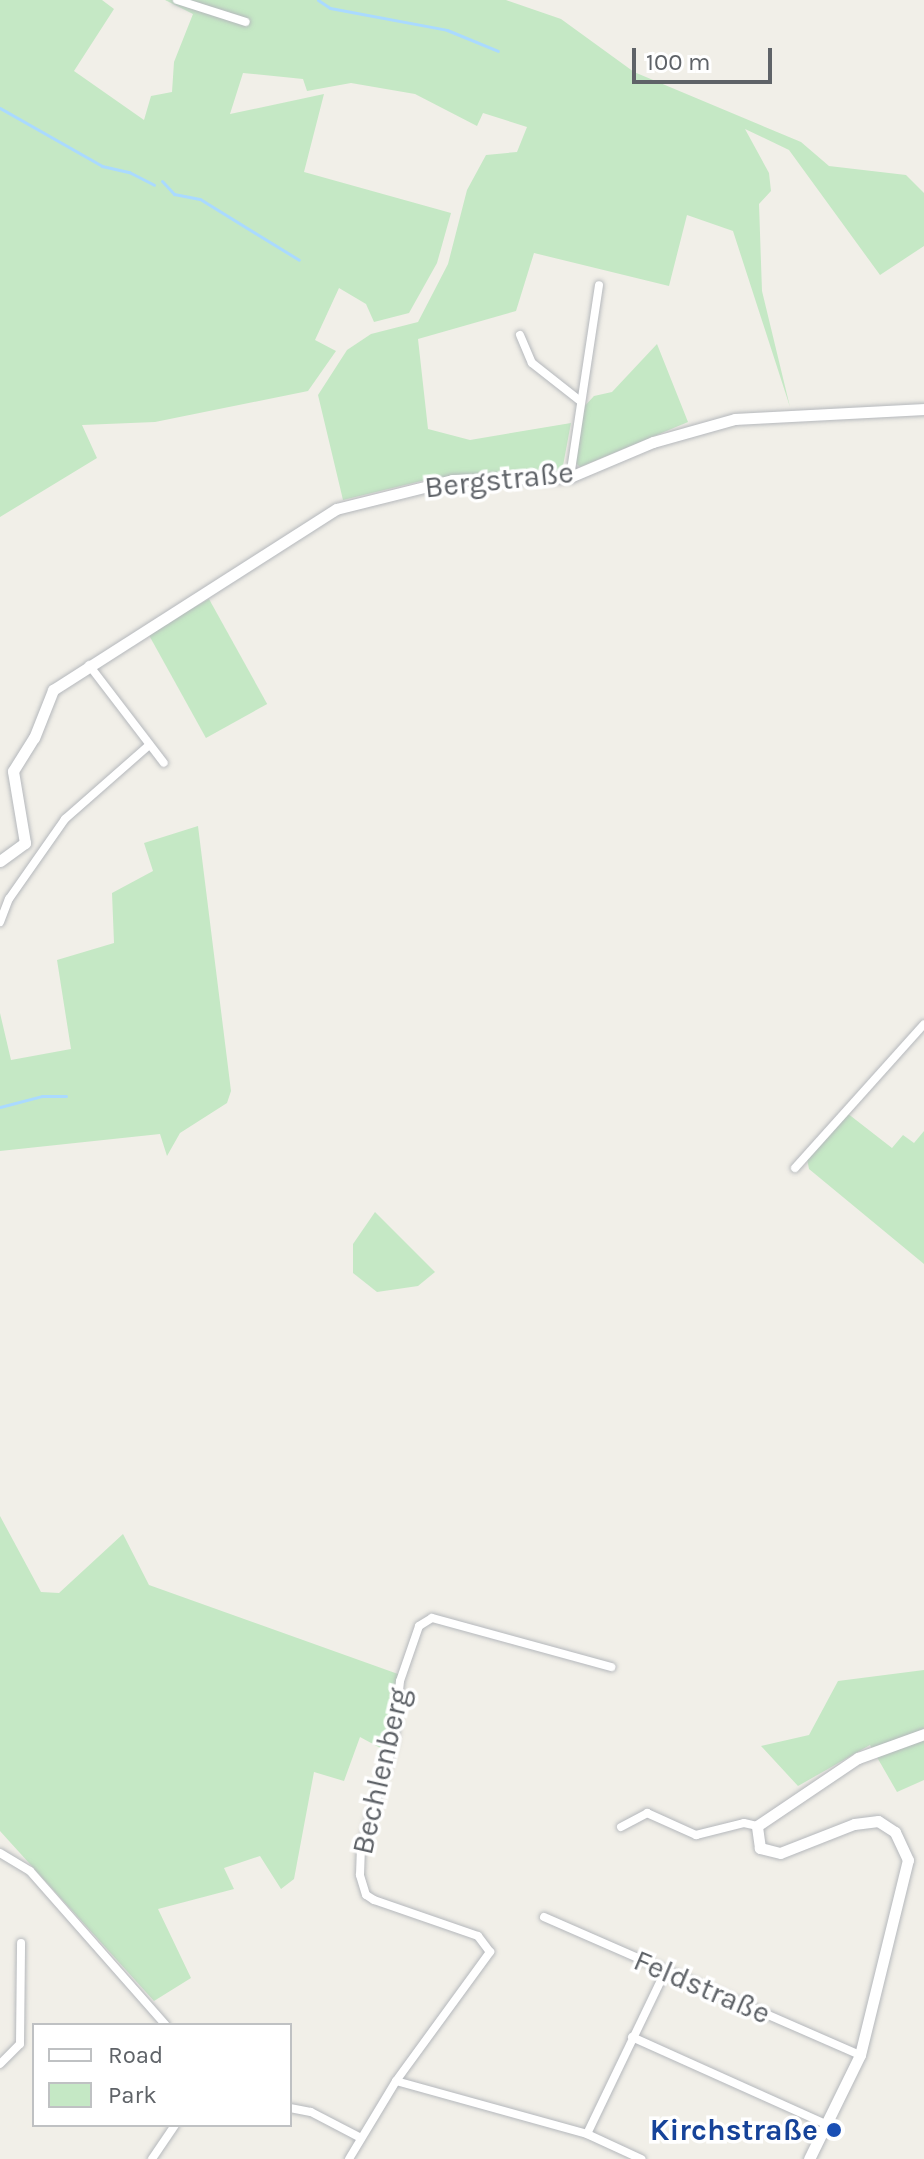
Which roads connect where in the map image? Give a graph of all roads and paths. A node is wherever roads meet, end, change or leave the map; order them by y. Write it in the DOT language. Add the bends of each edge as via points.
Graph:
graph roads {
  1 [pos="177,0"];
  2 [pos="246,22"];
  3 [pos="599,285"];
  4 [pos="520,335"];
  5 [pos="579,400"];
  6 [pos="924,409"];
  7 [pos="570,477"];
  8 [pos="89,664"];
  9 [pos="148,746"];
  10 [pos="164,763"];
  11 [pos="0,861"];
  12 [pos="0,922"];
  13 [pos="924,1024"];
  14 [pos="795,1168"];
  15 [pos="611,1667"];
  16 [pos="924,1734"];
  17 [pos="757,1826"];
  18 [pos="621,1827"];
  19 [pos="0,1853"];
  20 [pos="544,1917"];
  21 [pos="21,1943"];
  22 [pos="665,1972"];
  23 [pos="164,2023"];
  24 [pos="632,2037"];
  25 [pos="860,2055"];
  26 [pos="0,2064"];
  27 [pos="396,2081"];
  28 [pos="292,2108"];
  29 [pos="828,2125"];
  30 [pos="174,2127"];
  31 [pos="587,2134"];
  32 [pos="361,2138"];
  33 [pos="152,2159"];
  34 [pos="349,2159"];
  35 [pos="641,2159"];
  36 [pos="809,2159"];
  1 -- 2 [label="street"];
  3 -- 5 [label="street"];
  4 -- 5 [label="street" via="532,363"];
  5 -- 7 [label="street"];
  6 -- 7 [label="street, Bergstraße" via="774,414 709,424"];
  7 -- 8 [label="street, Bergstraße" via="452,480 336,509"];
  8 -- 9 [label="street"];
  8 -- 11 [label="street, Bergstraße" via="53,690 19,759 13,781 25,843"];
  9 -- 10 [label="street"];
  9 -- 12 [label="street" via="65,819 9,899"];
  13 -- 14 [label="street"];
  15 -- 27 [label="street, Bechlenberg" via="551,1647 425,1619 400,1681 394,1740 361,1850 360,1875 366,1895 374,1900 478,1936 490,1952"];
  16 -- 17 [label="street" via="858,1758"];
  17 -- 18 [label="street" via="744,1823 696,1835 647,1813"];
  17 -- 25 [label="street" via="757,1841 767,1852 780,1853 868,1820 884,1823 903,1843 908,1860 904,1885"];
  19 -- 23 [label="street" via="30,1871"];
  20 -- 22 [label="street, Feldstraße"];
  21 -- 26 [label="street" via="20,2044"];
  22 -- 24 [label="street"];
  22 -- 25 [label="street, Feldstraße"];
  24 -- 29 [label="street"];
  24 -- 31 [label="street"];
  25 -- 29 [label="street"];
  27 -- 31 [label="street"];
  27 -- 32 [label="street, Bechlenberg"];
  28 -- 32 [label="street" via="311,2112"];
  29 -- 36 [label="street"];
  30 -- 33 [label="street"];
  31 -- 35 [label="street"];
  32 -- 34 [label="street, Bechlenberg"];
}
